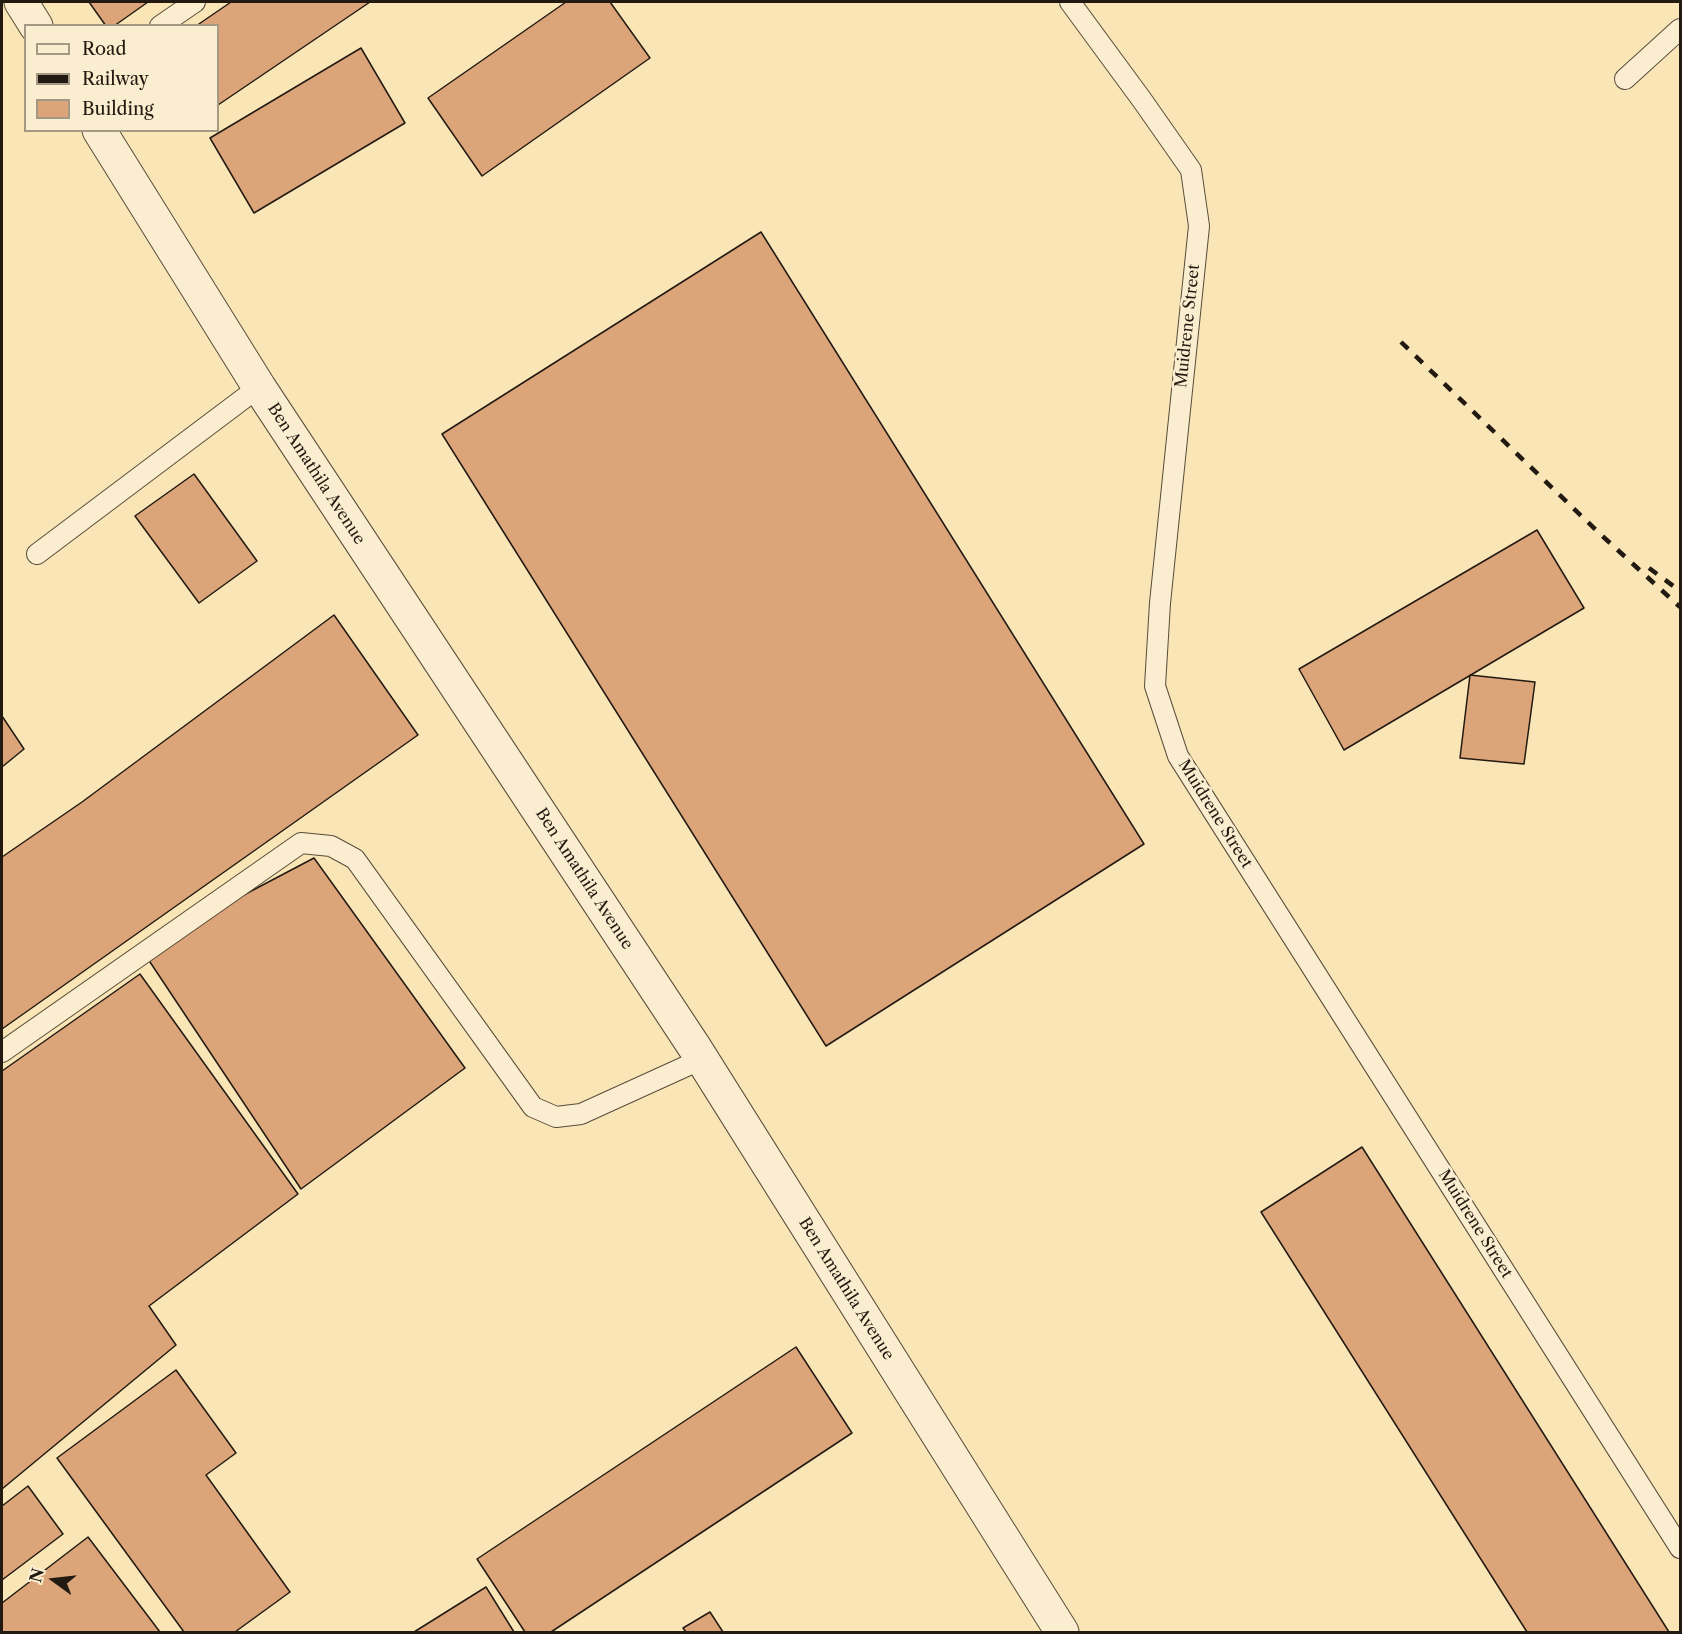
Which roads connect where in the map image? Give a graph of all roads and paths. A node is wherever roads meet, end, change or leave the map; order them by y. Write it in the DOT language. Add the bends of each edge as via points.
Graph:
graph roads {
  1 [pos="21,2"];
  2 [pos="195,2"];
  3 [pos="1070,2"];
  4 [pos="35,24"];
  5 [pos="163,24"];
  6 [pos="1680,29"];
  7 [pos="1625,79"];
  8 [pos="100,132"];
  9 [pos="259,387"];
  10 [pos="38,554"];
  11 [pos="2,1052"];
  12 [pos="702,1059"];
  13 [pos="1680,1548"];
  14 [pos="1062,1632"];
  1 -- 4 [label="street"];
  2 -- 5 [label="lane"];
  3 -- 13 [label="lane, Muidrene Street" via="1191,170 1199,226 1155,686 1178,756"];
  6 -- 7 [label="lane"];
  8 -- 9 [label="street, Ben Amathila Avenue"];
  9 -- 10 [label="lane"];
  9 -- 12 [label="street, Ben Amathila Avenue"];
  11 -- 12 [label="lane" via="301,843 331,846 355,859 533,1107 556,1118 581,1114"];
  12 -- 14 [label="street, Ben Amathila Avenue"];
}
